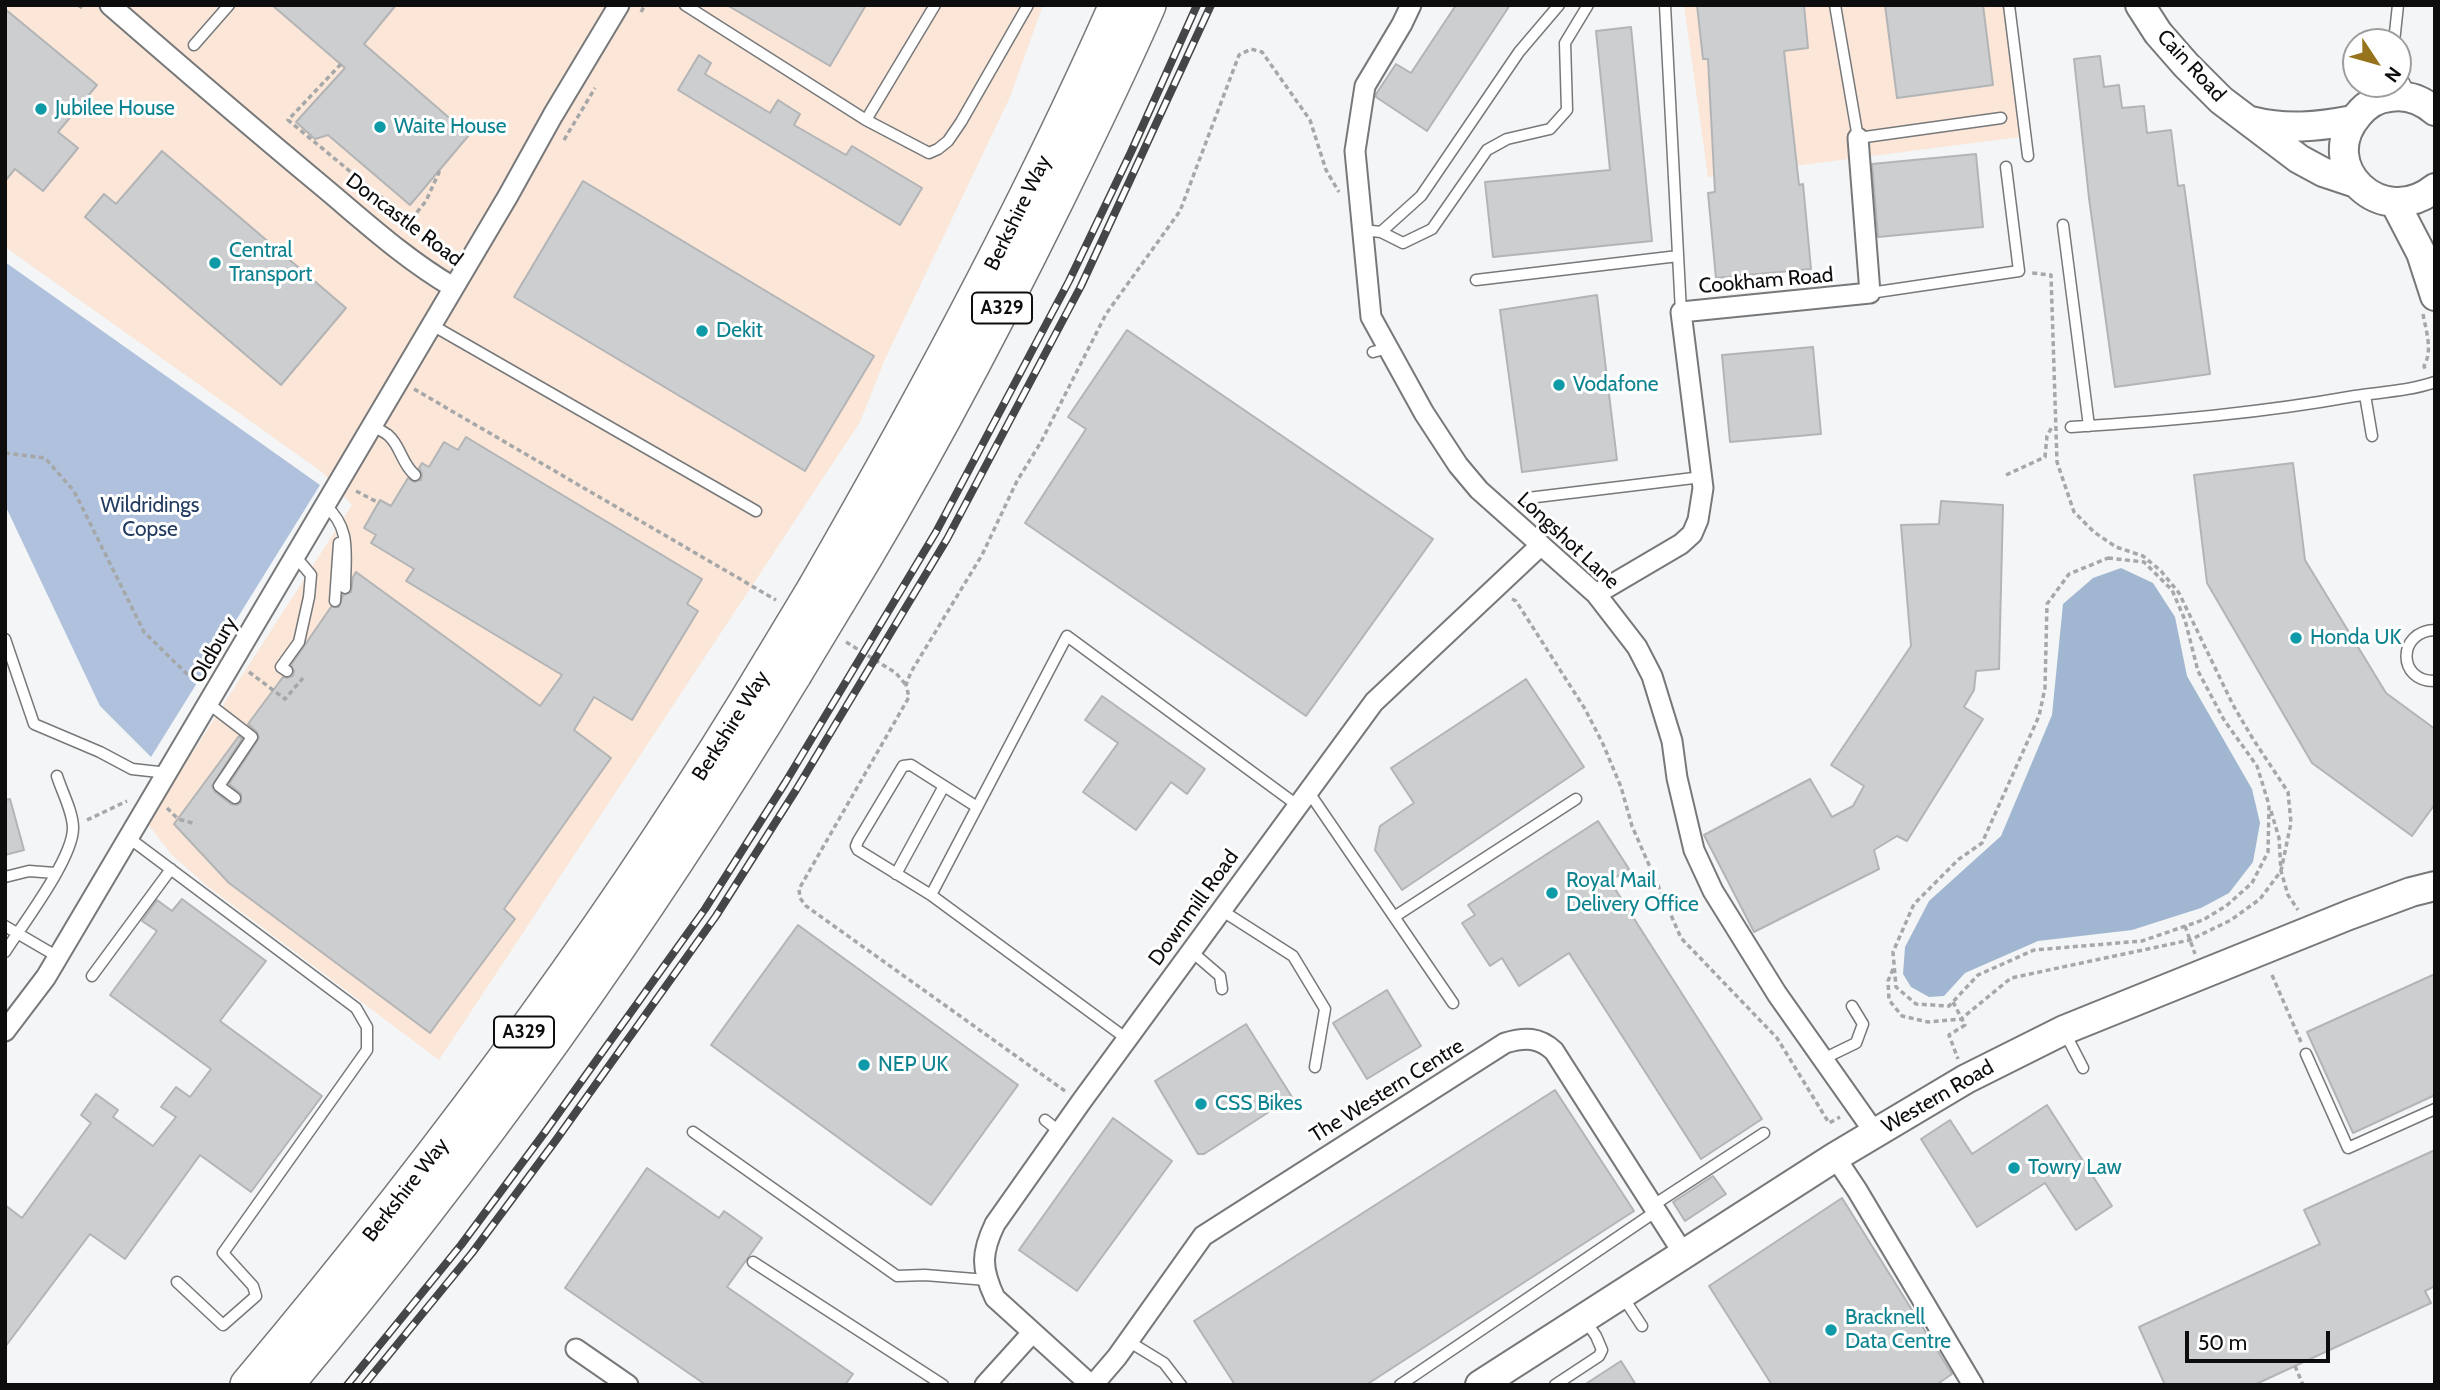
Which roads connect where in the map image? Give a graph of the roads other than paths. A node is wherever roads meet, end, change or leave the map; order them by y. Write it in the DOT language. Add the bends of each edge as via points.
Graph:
graph roads {
  1 [pos="110,5"];
  2 [pos="229,5"];
  3 [pos="619,5"];
  4 [pos="685,5"];
  5 [pos="935,5"];
  6 [pos="1028,5"];
  7 [pos="1116,5"];
  8 [pos="1148,5"];
  9 [pos="1411,5"];
  10 [pos="1559,5"];
  11 [pos="1588,5"];
  12 [pos="1665,5"];
  13 [pos="1835,5"];
  14 [pos="2009,5"];
  15 [pos="2140,5"];
  16 [pos="2398,5"];
  17 [pos="2396,28"];
  18 [pos="194,45"];
  19 [pos="2412,89"];
  20 [pos="2369,102"];
  21 [pos="2424,104"];
  22 [pos="2001,118"];
  23 [pos="866,120"];
  24 [pos="2248,120"];
  25 [pos="1858,138"];
  26 [pos="2028,156"];
  27 [pos="2006,167"];
  28 [pos="2356,183"];
  29 [pos="2435,188"];
  30 [pos="2395,203"];
  31 [pos="2063,225"];
  32 [pos="1372,231"];
  33 [pos="1678,256"];
  34 [pos="1476,280"];
  35 [pos="453,287"];
  36 [pos="1870,293"];
  37 [pos="2435,296"];
  38 [pos="1681,312"];
  39 [pos="432,325"];
  40 [pos="2435,382"];
  41 [pos="2365,395"];
  42 [pos="373,426"];
  43 [pos="2090,426"];
  44 [pos="2071,427"];
  45 [pos="2372,436"];
  46 [pos="415,475"];
  47 [pos="1703,477"];
  48 [pos="1528,498"];
  49 [pos="331,510"];
  50 [pos="756,510"];
  51 [pos="1541,545"];
  52 [pos="295,556"];
  53 [pos="345,588"];
  54 [pos="827,594"];
  55 [pos="1596,594"];
  56 [pos="335,601"];
  57 [pos="2435,631"];
  58 [pos="5,639"];
  59 [pos="783,667"];
  60 [pos="287,671"];
  61 [pos="2435,681"];
  62 [pos="209,704"];
  63 [pos="168,773"];
  64 [pos="57,776"];
  65 [pos="944,786"];
  66 [pos="235,798"];
  67 [pos="1302,798"];
  68 [pos="1576,799"];
  69 [pos="977,807"];
  70 [pos="129,838"];
  71 [pos="171,869"];
  72 [pos="55,873"];
  73 [pos="896,874"];
  74 [pos="5,877"];
  75 [pos="2435,886"];
  76 [pos="931,895"];
  77 [pos="1221,910"];
  78 [pos="1394,917"];
  79 [pos="5,926"];
  80 [pos="17,934"];
  81 [pos="1191,951"];
  82 [pos="5,953"];
  83 [pos="58,957"];
  84 [pos="92,976"];
  85 [pos="1222,989"];
  86 [pos="1452,1003"];
  87 [pos="1852,1006"];
  88 [pos="2064,1030"];
  89 [pos="5,1031"];
  90 [pos="1127,1039"];
  91 [pos="2306,1054"];
  92 [pos="1824,1059"];
  93 [pos="1315,1067"];
  94 [pos="2083,1068"];
  95 [pos="2435,1109"];
  96 [pos="693,1132"];
  97 [pos="1764,1133"];
  98 [pos="1875,1133"];
  99 [pos="1835,1157"];
  100 [pos="1654,1209"];
  101 [pos="1683,1253"];
  102 [pos="753,1262"];
  103 [pos="987,1280"];
  104 [pos="177,1282"];
  105 [pos="1620,1294"];
  106 [pos="1583,1318"];
  107 [pos="1642,1326"];
  108 [pos="1032,1333"];
  109 [pos="1128,1341"];
  110 [pos="576,1349"];
  111 [pos="1487,1383"];
  112 [pos="248,1385"];
  113 [pos="285,1385"];
  114 [pos="628,1385"];
  115 [pos="943,1385"];
  116 [pos="985,1385"];
  117 [pos="1092,1385"];
  118 [pos="1181,1385"];
  119 [pos="1400,1385"];
  120 [pos="1555,1385"];
  121 [pos="1973,1385"];
  1 -- 35 [label="street, Doncastle Road" via="410,259"];
  2 -- 18 [label="lane"];
  3 -- 35 [label="street, Doncastle Road"];
  4 -- 23 [label="lane"];
  5 -- 23 [label="lane"];
  6 -- 23 [label="lane" via="961,122 939,149 929,153"];
  7 -- 54 [label="highway, Berkshire Way / A329" via="1029,193"];
  8 -- 54 [label="highway, Berkshire Way / A329" via="996,322 877,537"];
  9 -- 32 [label="street, Longshot Lane" via="1365,86 1355,151"];
  10 -- 32 [label="lane" via="1519,52 1421,196"];
  11 -- 32 [label="lane" via="1565,43 1567,110 1550,129 1507,139 1487,150 1432,229 1403,243"];
  12 -- 33 [label="lane"];
  13 -- 25 [label="lane"];
  14 -- 26 [label="lane"];
  15 -- 24 [label="street, Cain Road" via="2186,65"];
  16 -- 17 [label="lane"];
  19 -- 21 [label="lane"];
  20 -- 21 [label="street, Cain Road" via="2392,96"];
  20 -- 24 [label="street, Cain Road" via="2307,128"];
  20 -- 28 [label="street" via="2347,132 2345,159"];
  22 -- 25 [label="lane"];
  24 -- 28 [label="street, Cain Road" via="2299,159"];
  25 -- 36 [label="street"];
  27 -- 36 [label="lane" via="2019,271"];
  28 -- 30 [label="street, Cain Road" via="2367,194"];
  29 -- 30 [label="street" via="2418,199"];
  30 -- 37 [label="street" via="2421,253"];
  31 -- 43 [label="lane"];
  32 -- 51 [label="street, Longshot Lane" via="1371,317 1381,350 1458,465"];
  33 -- 34 [label="lane"];
  33 -- 38 [label="lane"];
  35 -- 39 [label="street, Oldbury"];
  36 -- 38 [label="street, Cookham Road"];
  38 -- 47 [label="street, Cookham Road"];
  39 -- 42 [label="street, Oldbury"];
  39 -- 50 [label="lane"];
  40 -- 41 [label="lane"];
  41 -- 43 [label="lane" via="2280,409"];
  41 -- 45 [label="lane"];
  42 -- 46 [label="lane" via="389,436"];
  42 -- 49 [label="street, Oldbury"];
  43 -- 44 [label="lane"];
  47 -- 48 [label="lane"];
  47 -- 55 [label="street, Cookham Road" via="1702,506 1692,534"];
  49 -- 52 [label="street, Oldbury"];
  49 -- 53 [label="lane" via="344,531"];
  49 -- 56 [label="lane" via="339,535"];
  51 -- 55 [label="street, Longshot Lane"];
  51 -- 67 [label="street, Downmill Road" via="1374,702"];
  52 -- 60 [label="lane" via="311,575 299,642 281,667"];
  52 -- 62 [label="street, Oldbury"];
  54 -- 59 [label="highway, Berkshire Way / A329, bridge"];
  55 -- 92 [label="street, Longshot Lane" via="1637,647 1652,676 1672,741 1694,850 1713,891"];
  57 -- 61 [label="lane" via="2415,636 2406,651 2415,676"];
  58 -- 63 [label="lane" via="34,724 132,769"];
  59 -- 112 [label="highway, Berkshire Way / A329" via="434,1155"];
  59 -- 113 [label="highway, Berkshire Way / A329" via="735,771 596,978 409,1232"];
  62 -- 63 [label="street, Oldbury"];
  62 -- 66 [label="lane" via="252,737 219,786"];
  63 -- 70 [label="street, Oldbury"];
  64 -- 72 [label="lane" via="73,826"];
  65 -- 69 [label="lane"];
  65 -- 73 [label="lane"];
  65 -- 73 [label="lane" via="911,765 903,766 858,841 858,850"];
  67 -- 69 [label="lane" via="1067,636"];
  67 -- 77 [label="street, Downmill Road"];
  67 -- 78 [label="lane"];
  68 -- 78 [label="lane"];
  69 -- 76 [label="lane"];
  70 -- 71 [label="lane"];
  70 -- 83 [label="street, Oldbury"];
  71 -- 84 [label="lane"];
  71 -- 104 [label="lane" via="356,1008 367,1027 367,1050 223,1253 253,1286 256,1296 223,1325"];
  72 -- 74 [label="lane" via="29,871"];
  72 -- 80 [label="lane"];
  73 -- 76 [label="lane"];
  75 -- 88 [label="street, Western Road" via="2378,904"];
  76 -- 90 [label="lane"];
  77 -- 81 [label="street, Downmill Road"];
  77 -- 93 [label="lane" via="1293,956 1325,1009"];
  78 -- 86 [label="lane"];
  79 -- 80 [label="lane"];
  80 -- 82 [label="lane"];
  80 -- 83 [label="lane"];
  81 -- 85 [label="lane" via="1220,976"];
  81 -- 90 [label="street, Downmill Road"];
  83 -- 89 [label="street, Oldbury"];
  87 -- 92 [label="lane" via="1863,1024 1856,1043"];
  88 -- 94 [label="lane"];
  88 -- 98 [label="street, Western Road" via="1966,1079"];
  90 -- 103 [label="street, Downmill Road" via="1052,1126 986,1242"];
  91 -- 95 [label="lane" via="2348,1148"];
  92 -- 98 [label="street, Longshot Lane"];
  96 -- 103 [label="lane" via="897,1276"];
  97 -- 100 [label="lane"];
  98 -- 99 [label="street, Western Road"];
  99 -- 101 [label="street, Western Road"];
  99 -- 121 [label="street"];
  100 -- 101 [label="street, The Western Centre"];
  100 -- 109 [label="street, The Western Centre" via="1554,1051 1544,1041 1517,1039 1213,1228"];
  100 -- 119 [label="lane"];
  101 -- 105 [label="street, Western Road"];
  102 -- 115 [label="lane"];
  103 -- 108 [label="street" via="995,1298"];
  105 -- 106 [label="street, Western Road"];
  105 -- 107 [label="lane"];
  106 -- 111 [label="street, Western Road"];
  106 -- 120 [label="lane" via="1602,1350"];
  108 -- 116 [label="street"];
  108 -- 117 [label="street"];
  109 -- 117 [label="street, The Western Centre"];
  109 -- 118 [label="lane" via="1164,1363"];
  110 -- 114 [label="street"];
}
